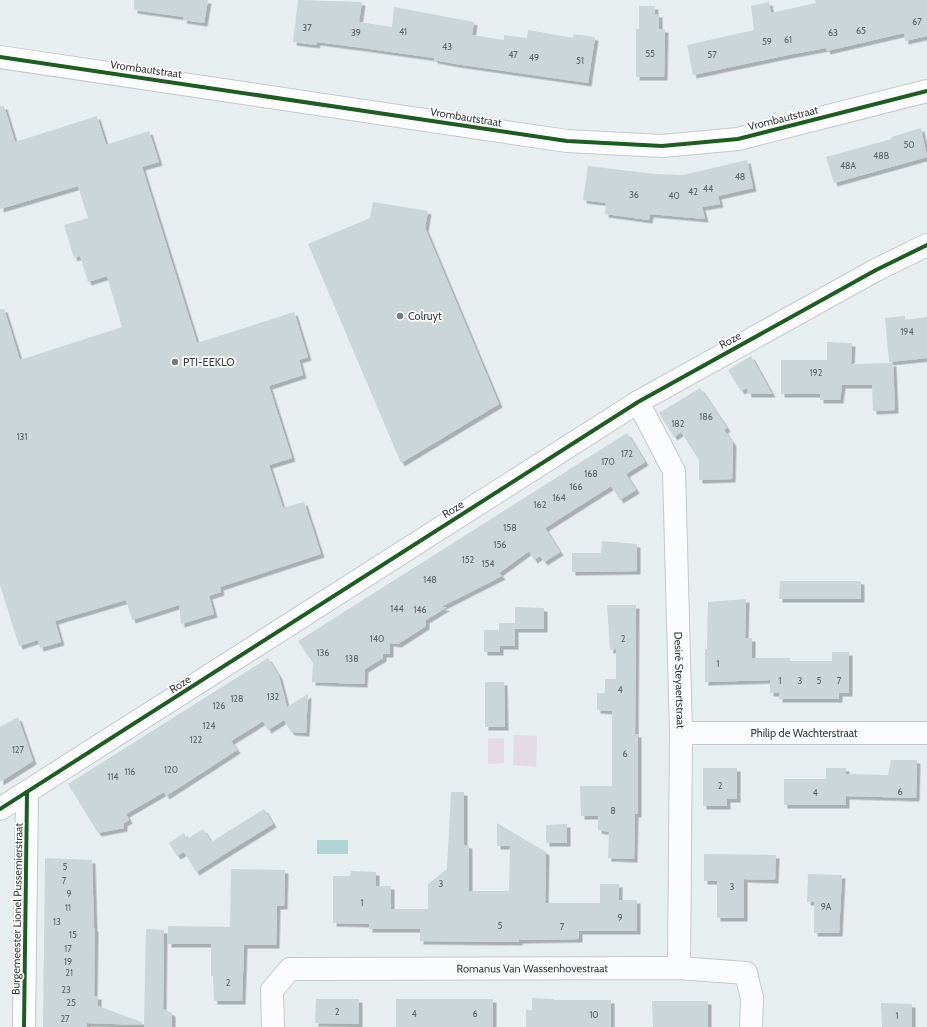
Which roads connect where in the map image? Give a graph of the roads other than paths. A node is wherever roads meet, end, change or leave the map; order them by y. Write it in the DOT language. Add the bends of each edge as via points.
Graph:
graph roads {
  1 [pos="0,57"];
  2 [pos="927,91"];
  3 [pos="927,245"];
  4 [pos="638,402"];
  5 [pos="681,733"];
  6 [pos="927,733"];
  7 [pos="27,792"];
  8 [pos="0,809"];
  9 [pos="679,968"];
  10 [pos="24,1027"];
  11 [pos="273,1027"];
  12 [pos="751,1027"];
  1 -- 2 [label="street, Vrombautstraat" via="567,141 615,145 662,146 738,139"];
  3 -- 4 [label="street, Roze" via="876,270"];
  4 -- 5 [label="street, Desiré Steyaertstraat" via="674,471"];
  4 -- 7 [label="street, Roze"];
  5 -- 6 [label="street, Philip de Wachterstraat"];
  5 -- 9 [label="street, Desiré Steyaertstraat"];
  7 -- 8 [label="street, Roze"];
  7 -- 10 [label="street, Burgemeester Lionel Pussemierstraat"];
  9 -- 11 [label="street, Romanus Van Wassenhovestraat" via="290,969 272,990"];
  9 -- 12 [label="street, Romanus Van Wassenhovestraat" via="746,973 752,998"];
}
